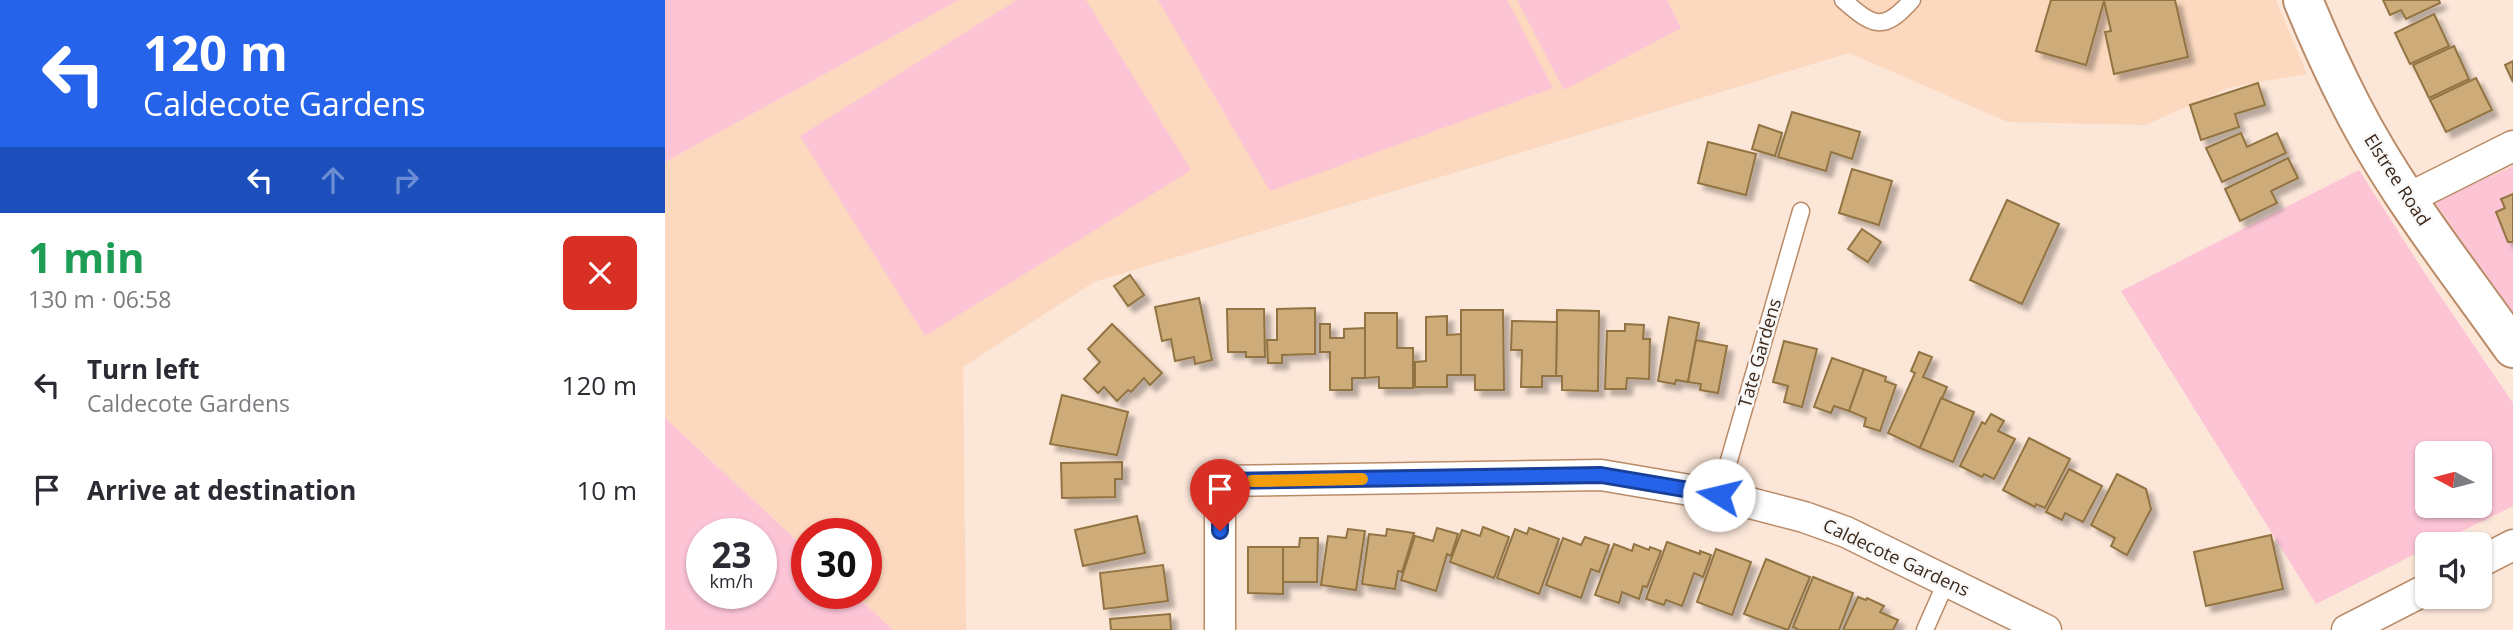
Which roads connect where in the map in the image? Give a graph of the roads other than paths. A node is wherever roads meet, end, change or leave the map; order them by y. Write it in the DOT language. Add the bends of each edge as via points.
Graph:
graph roads {
  1 [pos="1843,0"];
  2 [pos="1912,0"];
  3 [pos="2303,0"];
  4 [pos="2513,146"];
  5 [pos="2407,199"];
  6 [pos="1801,211"];
  7 [pos="2513,348"];
  8 [pos="1719,495"];
  9 [pos="2513,545"];
  10 [pos="2492,556"];
  11 [pos="1947,580"];
  12 [pos="2415,595"];
  13 [pos="1220,630"];
  14 [pos="1925,630"];
  15 [pos="2046,630"];
  16 [pos="2347,630"];
  1 -- 2 [label="lane" via="1865,19 1881,22 1896,18"];
  3 -- 5 [label="main road, Elstree Road" via="2353,110"];
  4 -- 5 [label="street"];
  5 -- 7 [label="main road, Elstree Road"];
  6 -- 8 [label="lane, Tate Gardens"];
  8 -- 11 [label="street, Caldecote Gardens" via="1846,532"];
  8 -- 13 [label="street, Caldecote Gardens" via="1601,475 1220,481"];
  9 -- 10 [label="street"];
  11 -- 14 [label="lane"];
  11 -- 15 [label="street, Caldecote Gardens"];
  12 -- 16 [label="street"];
}
